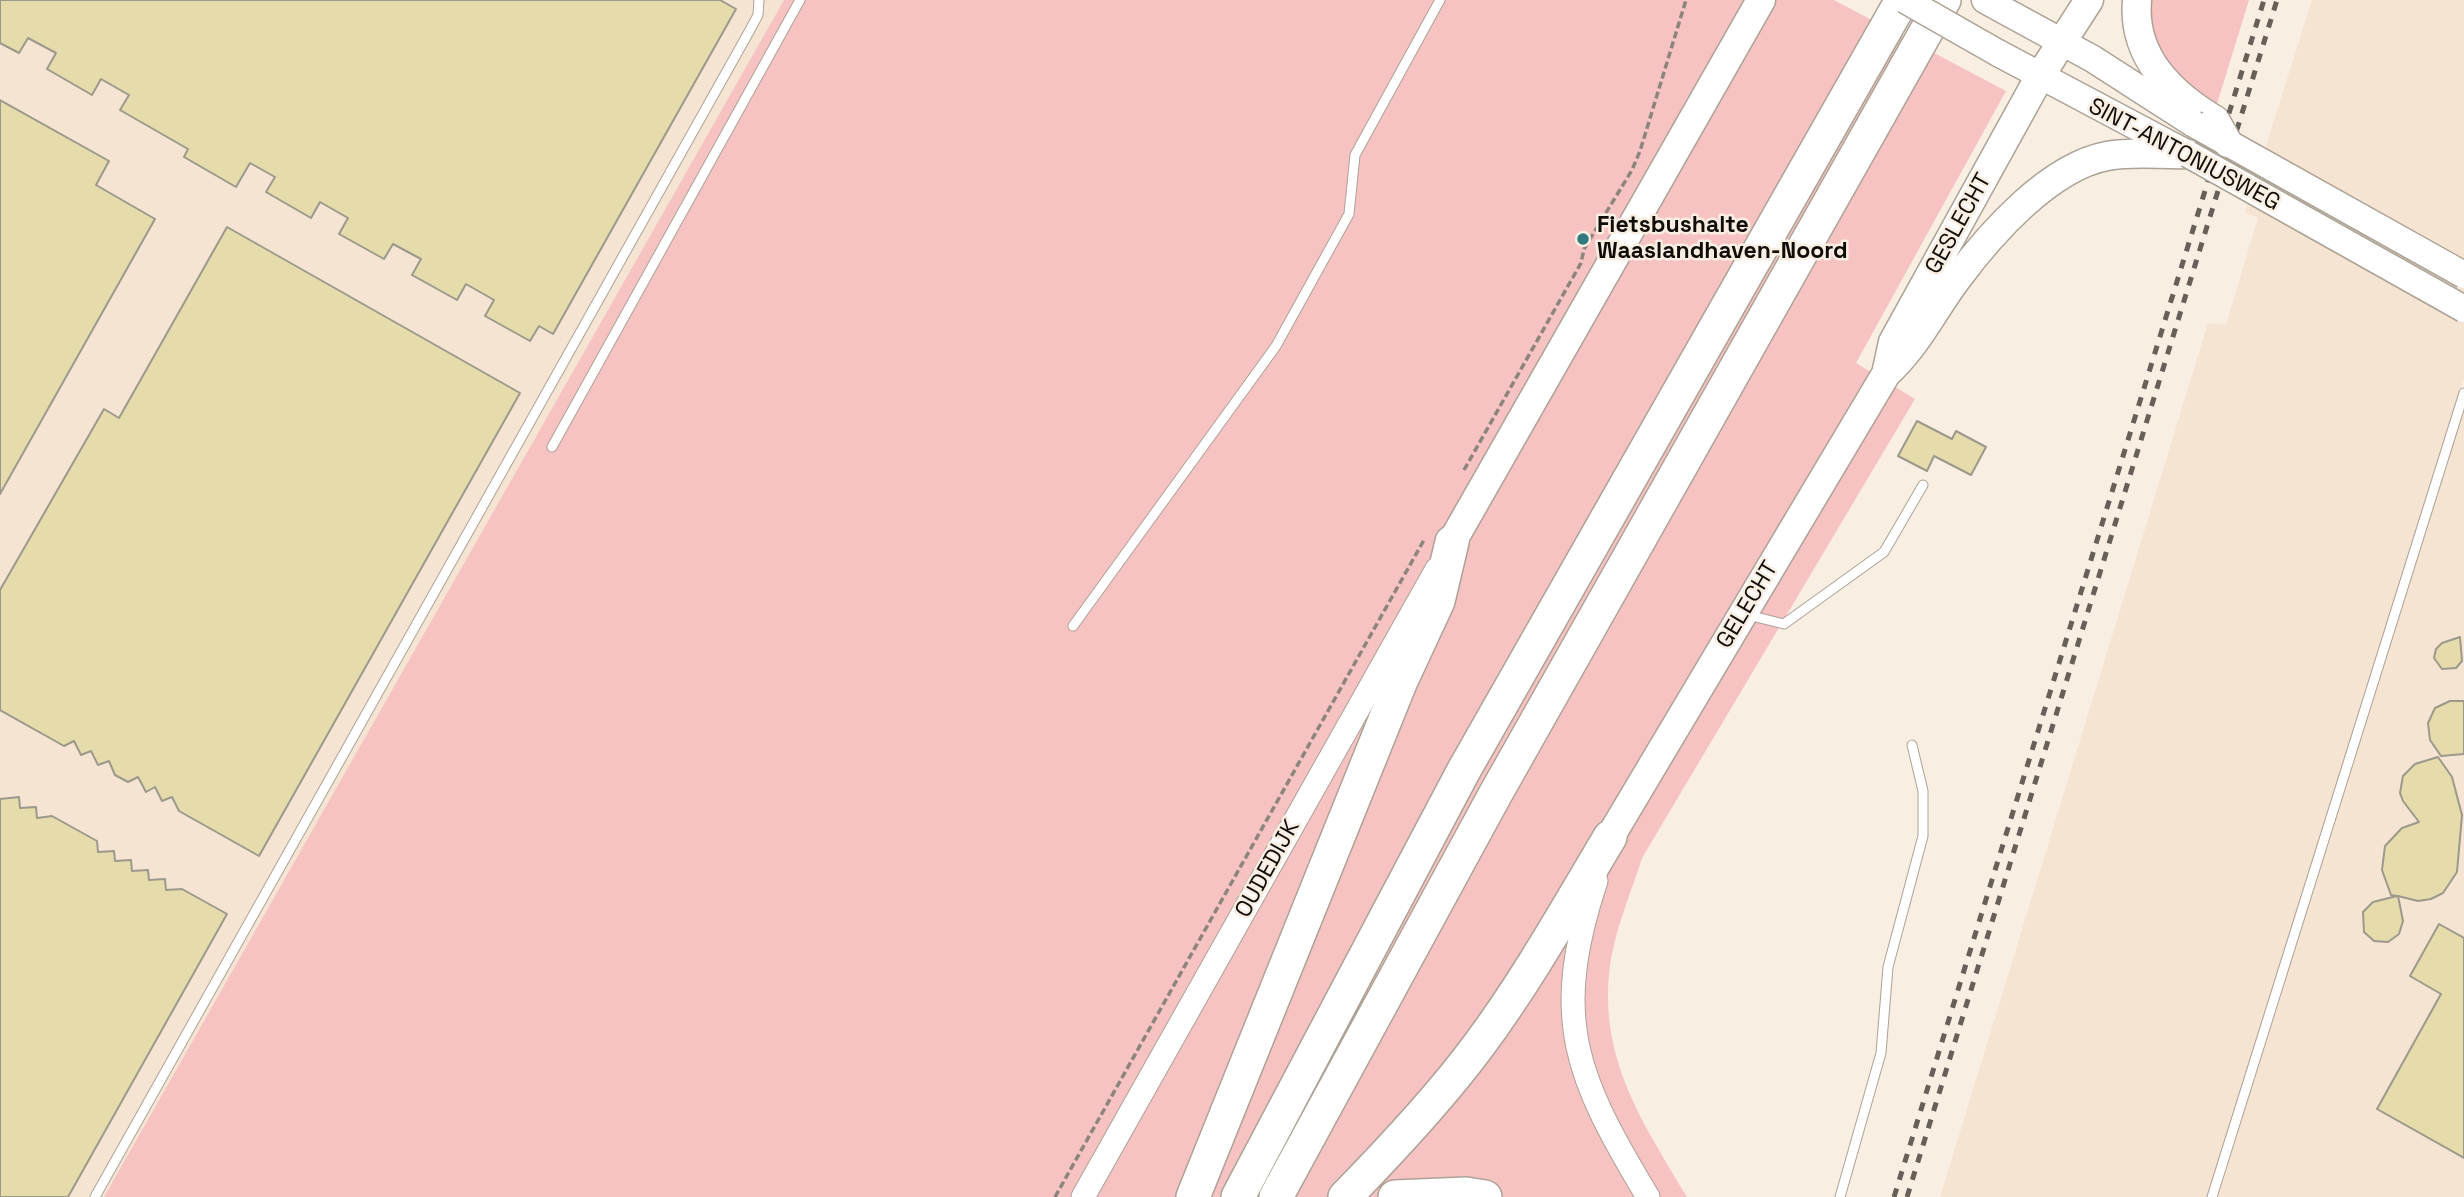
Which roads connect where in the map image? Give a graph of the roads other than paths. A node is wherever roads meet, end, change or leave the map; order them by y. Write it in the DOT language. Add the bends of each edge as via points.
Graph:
graph roads {
  1 [pos="759,0"];
  2 [pos="800,0"];
  3 [pos="1440,0"];
  4 [pos="1761,0"];
  5 [pos="1903,0"];
  6 [pos="1944,0"];
  7 [pos="1985,0"];
  8 [pos="2089,0"];
  9 [pos="2137,0"];
  10 [pos="2061,41"];
  11 [pos="2040,76"];
  12 [pos="2197,117"];
  13 [pos="2228,143"];
  14 [pos="2188,154"];
  15 [pos="2464,275"];
  16 [pos="2464,309"];
  17 [pos="1886,373"];
  18 [pos="2464,393"];
  19 [pos="552,447"];
  20 [pos="1923,485"];
  21 [pos="1439,540"];
  22 [pos="1743,614"];
  23 [pos="1073,626"];
  24 [pos="1912,745"];
  25 [pos="1610,837"];
  26 [pos="95,1197"];
  27 [pos="1083,1197"];
  28 [pos="1194,1197"];
  29 [pos="1238,1197"];
  30 [pos="1276,1197"];
  31 [pos="1345,1197"];
  32 [pos="1395,1197"];
  33 [pos="1485,1197"];
  34 [pos="1648,1197"];
  35 [pos="1840,1197"];
  36 [pos="2212,1197"];
  1 -- 26 [label="lane" via="754,23"];
  2 -- 19 [label="lane"];
  3 -- 23 [label="lane" via="1355,155 1349,214 1276,346"];
  4 -- 21 [label="main road"];
  5 -- 11 [label="main road, SINT-ANTONIUSWEG, bridge"];
  5 -- 29 [label="highway" via="1464,770"];
  6 -- 30 [label="highway" via="1496,793"];
  7 -- 10 [label="main road, SINT-ANTONIUSWEG"];
  8 -- 10 [label="main road, GESLECHT"];
  9 -- 12 [label="main road" via="2141,41 2151,64"];
  10 -- 11 [label="main road, GESLECHT"];
  10 -- 12 [label="main road, SINT-ANTONIUSWEG"];
  11 -- 14 [label="main road, SINT-ANTONIUSWEG"];
  11 -- 17 [label="main road, GESLECHT" via="1893,342"];
  12 -- 13 [label="main road, bridge" via="2214,120"];
  13 -- 15 [label="main road, SINT-ANTONIUSWEG, bridge"];
  14 -- 16 [label="main road, SINT-ANTONIUSWEG, bridge"];
  14 -- 17 [label="main road" via="2106,156 2080,164 2056,179 1990,237 1910,351"];
  17 -- 22 [label="main road, GELECHT"];
  18 -- 36 [label="lane"];
  20 -- 22 [label="lane" via="1884,552 1828,593 1784,624"];
  21 -- 27 [label="street, OUDEDIJK"];
  21 -- 28 [label="highway" via="1438,601 1395,696"];
  22 -- 25 [label="main road, GELECHT"];
  24 -- 35 [label="lane" via="1923,791 1923,836 1888,967 1881,1053"];
  25 -- 31 [label="highway" via="1479,1046"];
  25 -- 34 [label="street" via="1575,954 1573,1016 1588,1088"];
  32 -- 33 [label="highway"];
}
